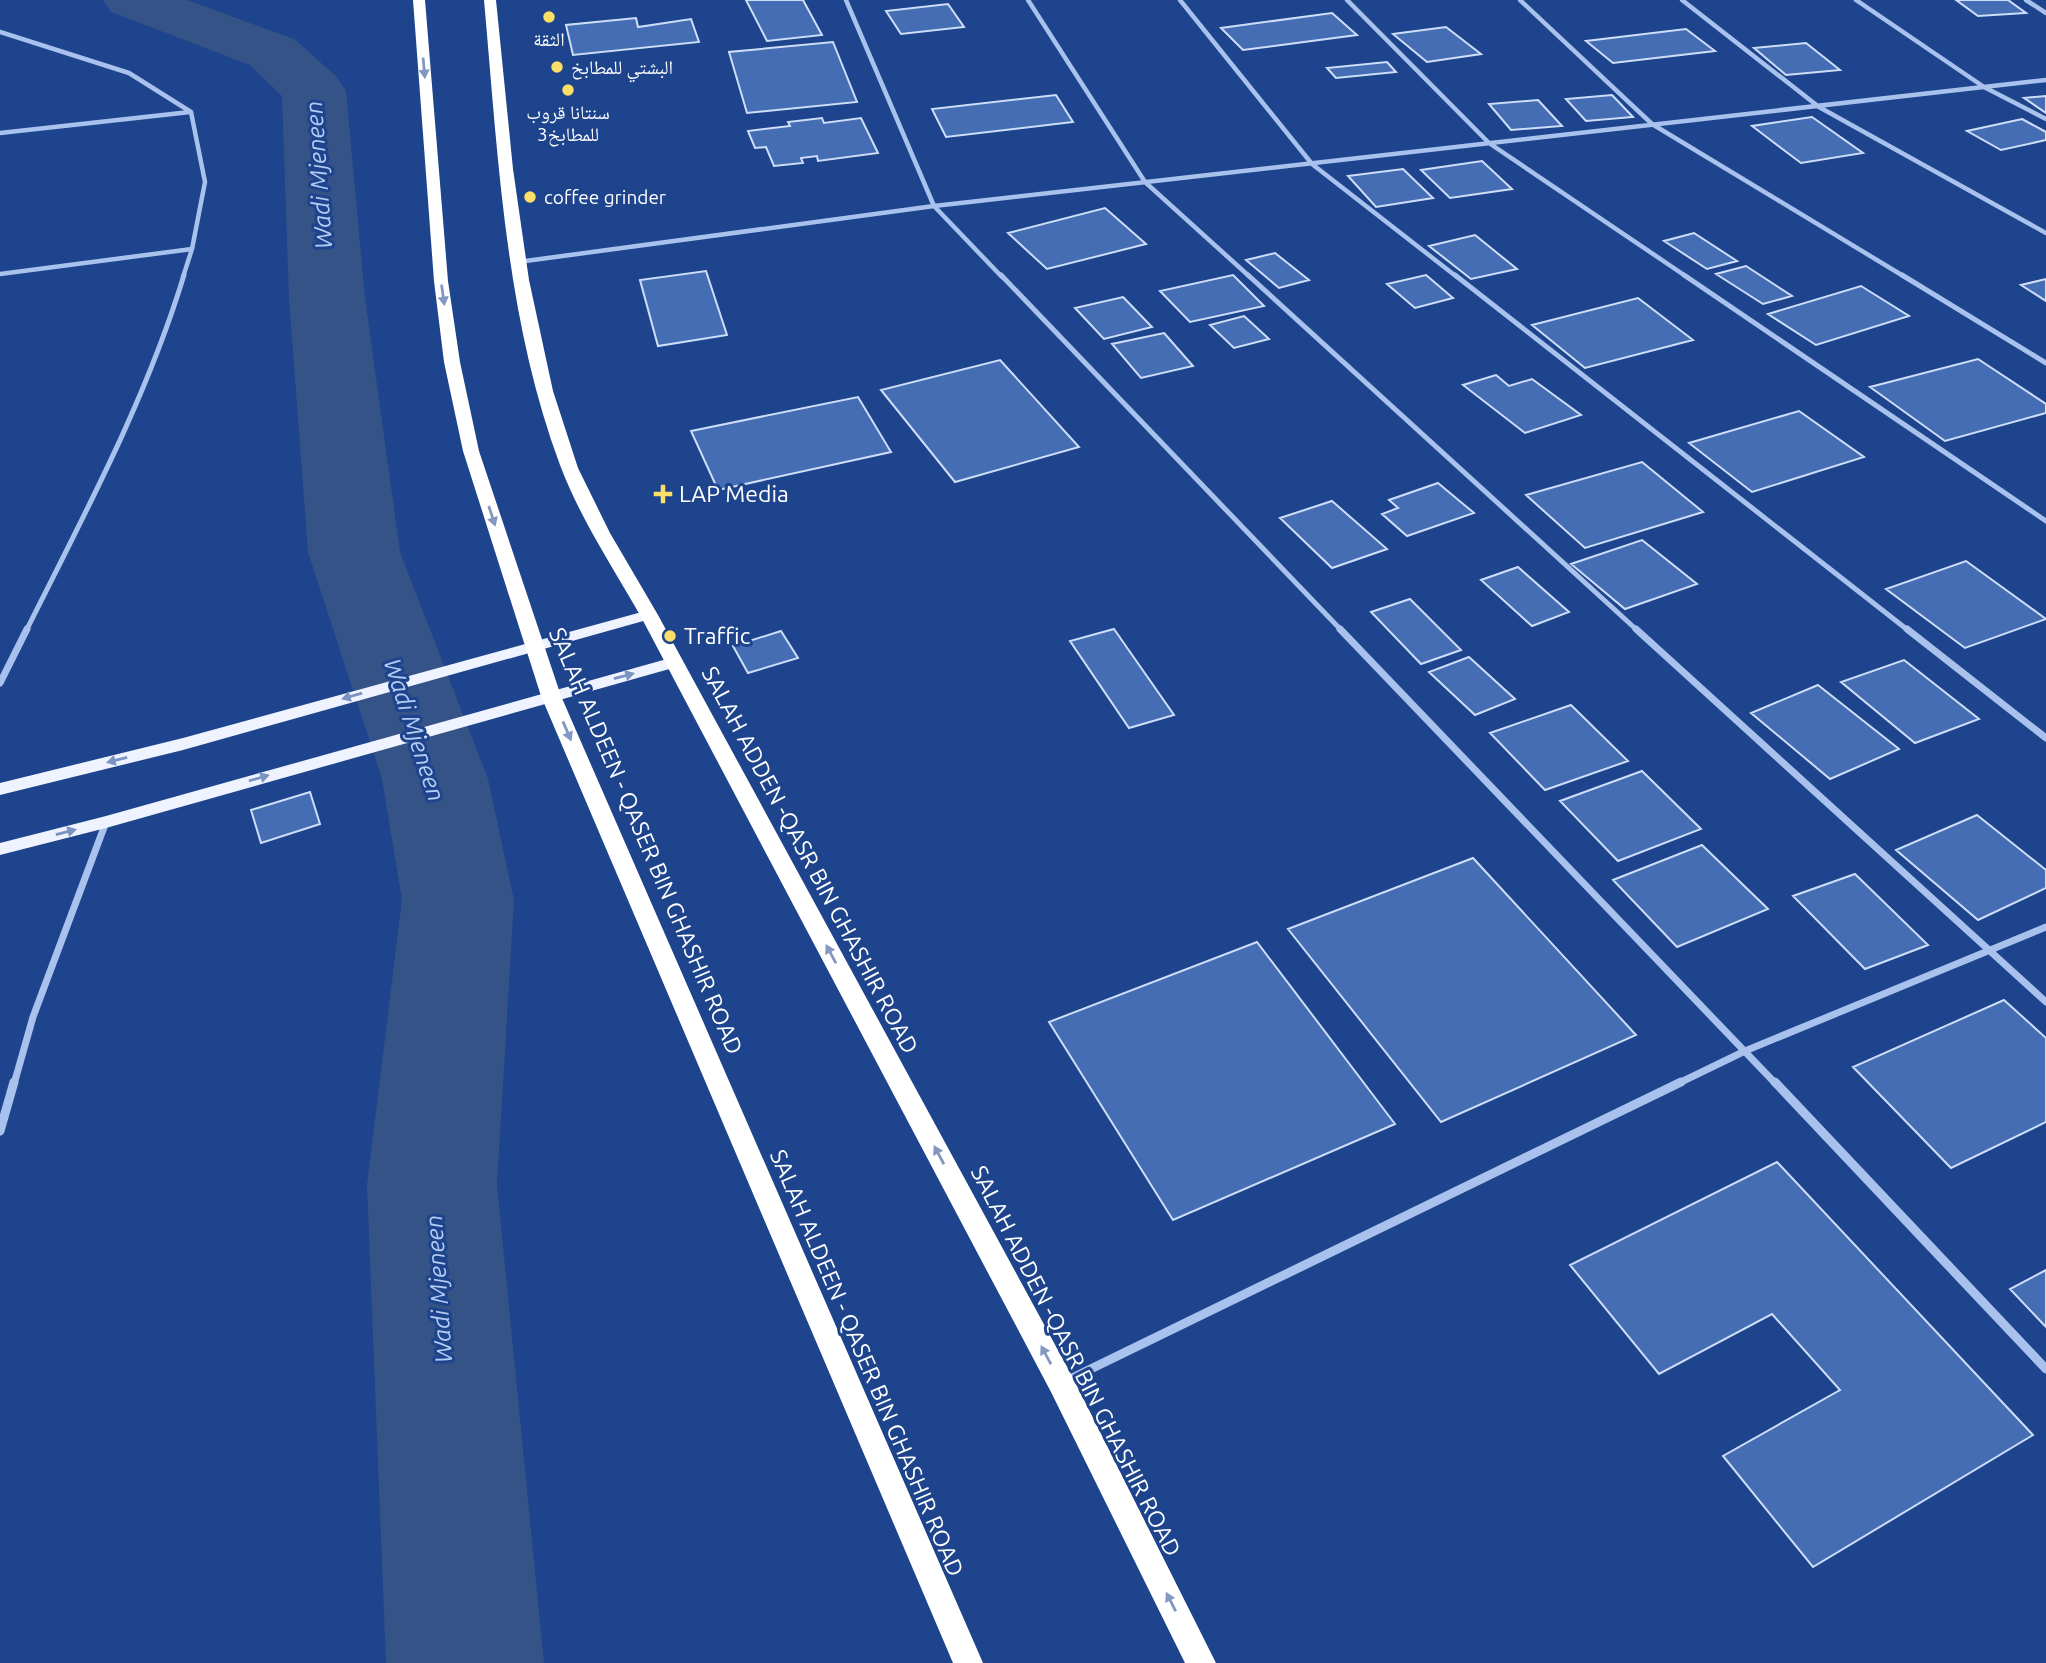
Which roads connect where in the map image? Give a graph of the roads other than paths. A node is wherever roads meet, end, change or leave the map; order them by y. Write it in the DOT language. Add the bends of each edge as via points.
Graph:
graph roads {
  1 [pos="419,0"];
  2 [pos="490,0"];
  3 [pos="846,0"];
  4 [pos="1028,0"];
  5 [pos="1180,0"];
  6 [pos="1347,0"];
  7 [pos="1520,0"];
  8 [pos="1682,0"];
  9 [pos="1856,0"];
  10 [pos="2026,0"];
  11 [pos="2046,13"];
  12 [pos="0,32"];
  13 [pos="2046,80"];
  14 [pos="1984,87"];
  15 [pos="1819,107"];
  16 [pos="191,112"];
  17 [pos="2046,119"];
  18 [pos="1652,124"];
  19 [pos="0,133"];
  20 [pos="1489,143"];
  21 [pos="1312,164"];
  22 [pos="1145,182"];
  23 [pos="934,206"];
  24 [pos="2046,233"];
  25 [pos="192,249"];
  26 [pos="517,262"];
  27 [pos="0,274"];
  28 [pos="2046,363"];
  29 [pos="2046,522"];
  30 [pos="649,615"];
  31 [pos="534,646"];
  32 [pos="674,662"];
  33 [pos="0,683"];
  34 [pos="551,696"];
  35 [pos="2046,738"];
  36 [pos="0,789"];
  37 [pos="106,822"];
  38 [pos="0,849"];
  39 [pos="2046,927"];
  40 [pos="1989,952"];
  41 [pos="2046,1002"];
  42 [pos="1745,1051"];
  43 [pos="0,1131"];
  44 [pos="2046,1369"];
  45 [pos="1061,1383"];
  46 [pos="968,1663"];
  47 [pos="1201,1663"];
  1 -- 31 [label="highway, SALAH ALDEEN - QASER BIN GHASHIR ROAD, one-way" via="441,281 452,362 471,451"];
  2 -- 26 [label="highway, SALAH ADDEN -QASR BIN GHASHIR ROAD"];
  3 -- 23 [label="street"];
  4 -- 22 [label="street"];
  5 -- 21 [label="street"];
  6 -- 20 [label="street"];
  7 -- 18 [label="street"];
  8 -- 15 [label="street"];
  9 -- 14 [label="street"];
  10 -- 11 [label="street"];
  12 -- 16 [label="street" via="130,73"];
  13 -- 14 [label="street"];
  14 -- 15 [label="street"];
  14 -- 17 [label="street"];
  15 -- 18 [label="street"];
  15 -- 24 [label="street"];
  16 -- 19 [label="street"];
  16 -- 25 [label="street" via="205,181"];
  18 -- 20 [label="street"];
  18 -- 28 [label="street"];
  20 -- 21 [label="street"];
  20 -- 29 [label="street"];
  21 -- 22 [label="street"];
  21 -- 35 [label="street"];
  22 -- 23 [label="street"];
  22 -- 40 [label="street"];
  23 -- 26 [label="street"];
  23 -- 42 [label="street"];
  25 -- 27 [label="street"];
  25 -- 33 [label="street" via="169,325 124,435"];
  26 -- 30 [label="highway, SALAH ADDEN -QASR BIN GHASHIR ROAD" via="535,353 562,447 591,514"];
  30 -- 31 [label="main road"];
  30 -- 32 [label="highway, SALAH ADDEN -QASR BIN GHASHIR ROAD"];
  31 -- 34 [label="highway, SALAH ALDEEN - QASER BIN GHASHIR ROAD"];
  31 -- 36 [label="main road, one-way" via="183,744"];
  34 -- 32 [label="main road, one-way"];
  45 -- 32 [label="highway, SALAH ADDEN -QASR BIN GHASHIR ROAD, one-way"];
  37 -- 34 [label="main road, one-way"];
  34 -- 46 [label="highway, SALAH ALDEEN - QASER BIN GHASHIR ROAD, one-way"];
  38 -- 37 [label="main road, one-way"];
  37 -- 43 [label="street" via="33,1017"];
  39 -- 40 [label="street"];
  40 -- 41 [label="street"];
  40 -- 42 [label="street"];
  42 -- 44 [label="street"];
  42 -- 45 [label="street"];
  47 -- 45 [label="highway, SALAH ADDEN -QASR BIN GHASHIR ROAD, one-way"];
}
